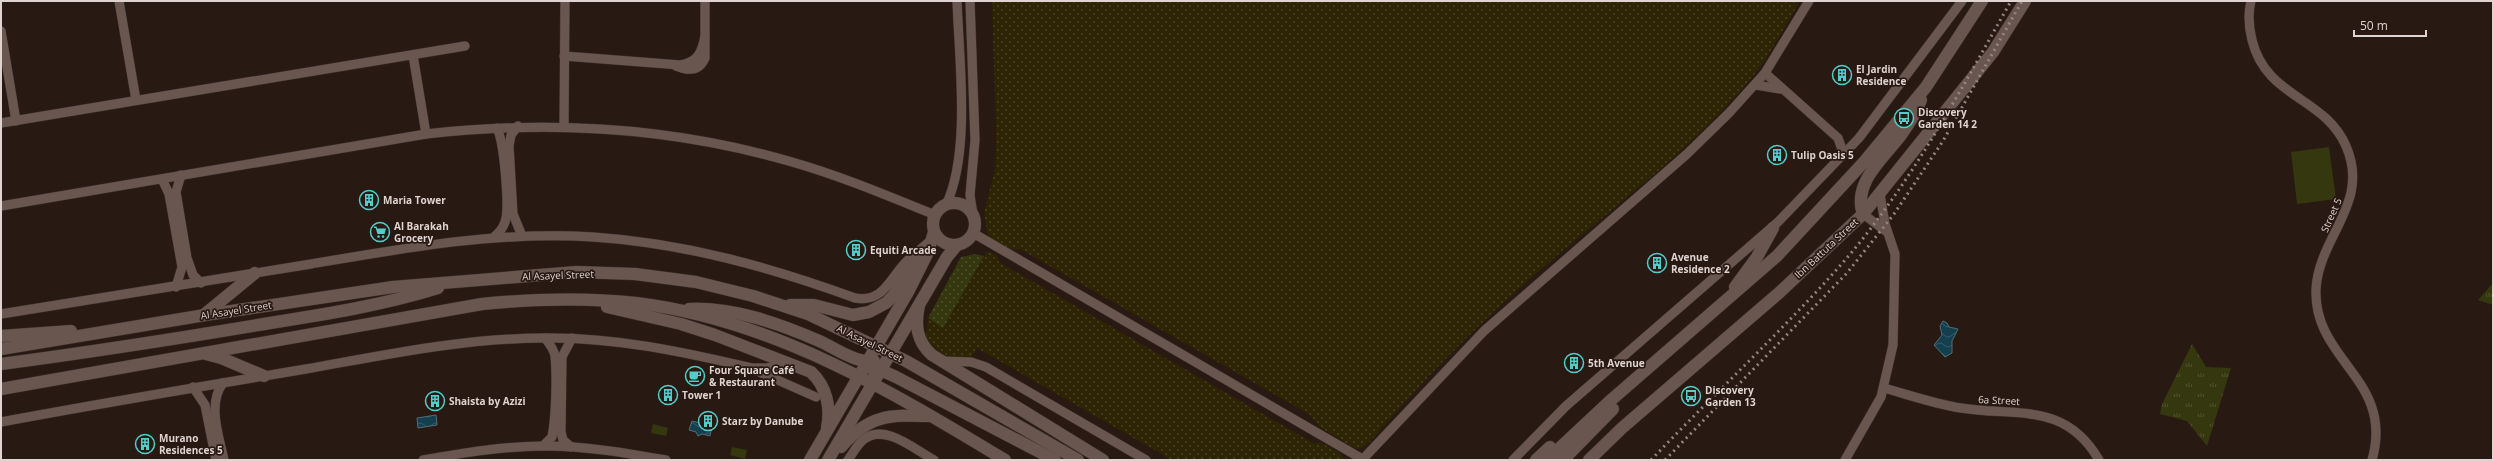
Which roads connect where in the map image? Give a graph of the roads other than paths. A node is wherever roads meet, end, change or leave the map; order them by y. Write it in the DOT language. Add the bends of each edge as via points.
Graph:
graph roads {
  1 [pos="119,1"];
  2 [pos="565,1"];
  3 [pos="705,1"];
  4 [pos="957,1"];
  5 [pos="970,1"];
  6 [pos="1808,1"];
  7 [pos="1962,1"];
  8 [pos="1982,1"];
  9 [pos="2025,1"];
  10 [pos="2251,1"];
  11 [pos="1,31"];
  12 [pos="465,46"];
  13 [pos="413,55"];
  14 [pos="564,56"];
  15 [pos="1765,73"];
  16 [pos="1756,85"];
  17 [pos="1926,87"];
  18 [pos="1780,88"];
  19 [pos="136,100"];
  20 [pos="16,121"];
  21 [pos="1,123"];
  22 [pos="518,126"];
  23 [pos="564,126"];
  24 [pos="497,128"];
  25 [pos="426,134"];
  26 [pos="1838,138"];
  27 [pos="1858,138"];
  28 [pos="1844,155"];
  29 [pos="181,176"];
  30 [pos="162,179"];
  31 [pos="1880,194"];
  32 [pos="946,205"];
  33 [pos="1,206"];
  34 [pos="935,214"];
  35 [pos="1863,214"];
  36 [pos="973,215"];
  37 [pos="1773,228"];
  38 [pos="1887,232"];
  39 [pos="973,233"];
  40 [pos="934,234"];
  41 [pos="522,236"];
  42 [pos="494,237"];
  43 [pos="957,245"];
  44 [pos="928,252"];
  45 [pos="255,273"];
  46 [pos="201,283"];
  47 [pos="457,283"];
  48 [pos="176,287"];
  49 [pos="573,299"];
  50 [pos="919,305"];
  51 [pos="782,306"];
  52 [pos="676,310"];
  53 [pos="1716,312"];
  54 [pos="1,314"];
  55 [pos="204,314"];
  56 [pos="120,329"];
  57 [pos="1,336"];
  58 [pos="545,338"];
  59 [pos="572,338"];
  60 [pos="1,349"];
  61 [pos="891,353"];
  62 [pos="197,354"];
  63 [pos="939,360"];
  64 [pos="791,363"];
  65 [pos="873,363"];
  66 [pos="1,364"];
  67 [pos="1652,364"];
  68 [pos="752,368"];
  69 [pos="264,376"];
  70 [pos="857,379"];
  71 [pos="223,383"];
  72 [pos="193,387"];
  73 [pos="1884,388"];
  74 [pos="1,389"];
  75 [pos="816,397"];
  76 [pos="933,416"];
  77 [pos="1,422"];
  78 [pos="827,428"];
  79 [pos="543,446"];
  80 [pos="571,447"];
  81 [pos="216,460"];
  82 [pos="224,460"];
  83 [pos="422,460"];
  84 [pos="666,460"];
  85 [pos="810,460"];
  86 [pos="829,460"];
  87 [pos="848,460"];
  88 [pos="934,460"];
  89 [pos="1005,460"];
  90 [pos="1055,460"];
  91 [pos="1078,460"];
  92 [pos="1103,460"];
  93 [pos="1146,460"];
  94 [pos="1363,460"];
  95 [pos="1513,460"];
  96 [pos="1536,460"];
  97 [pos="1547,460"];
  98 [pos="1563,460"];
  99 [pos="1589,460"];
  100 [pos="1845,460"];
  101 [pos="2099,460"];
  102 [pos="2372,460"];
  1 -- 19 [label="street"];
  2 -- 14 [label="street"];
  3 -- 14 [label="street" via="705,36 701,51 697,58 687,64"];
  4 -- 32 [label="street" via="961,138 955,183"];
  5 -- 36 [label="street" via="976,140 970,195"];
  6 -- 15 [label="street"];
  7 -- 27 [label="street"];
  8 -- 17 [label="main road"];
  9 -- 31 [label="main road, Ibn Battuta Street" via="1993,52"];
  10 -- 102 [label="street, Street 5" via="2250,35 2256,54 2266,71 2279,86 2316,110 2335,127 2350,156 2353,177 2350,199 2320,266 2316,302 2326,336 2371,400 2376,426"];
  11 -- 20 [label="street"];
  12 -- 13 [label="street"];
  13 -- 19 [label="street"];
  13 -- 25 [label="street"];
  14 -- 23 [label="street"];
  15 -- 16 [label="street"];
  15 -- 18 [label="street"];
  16 -- 18 [label="street"];
  16 -- 94 [label="street" via="1687,154 1484,331"];
  17 -- 35 [label="main road" via="1912,118 1865,181 1861,203"];
  17 -- 53 [label="main road" via="1814,217 1777,256"];
  18 -- 26 [label="street"];
  19 -- 20 [label="street"];
  20 -- 21 [label="street"];
  22 -- 23 [label="street"];
  22 -- 24 [label="street"];
  22 -- 41 [label="street" via="511,135 509,146 513,214"];
  23 -- 34 [label="street" via="673,136 733,147 823,172"];
  24 -- 25 [label="street"];
  24 -- 42 [label="street" via="503,146 506,215 503,227"];
  25 -- 29 [label="street"];
  26 -- 27 [label="street"];
  26 -- 28 [label="street"];
  27 -- 28 [label="street"];
  28 -- 37 [label="street"];
  29 -- 30 [label="street"];
  29 -- 46 [label="street" via="177,186 177,198 187,258 193,275"];
  30 -- 33 [label="street"];
  30 -- 48 [label="street" via="169,194 181,263 181,274"];
  31 -- 35 [label="main road, Ibn Battuta Street"];
  31 -- 38 [label="street"];
  32 -- 34 [label="main road"];
  32 -- 36 [label="main road" via="958,203 969,209"];
  34 -- 40 [label="main road"];
  35 -- 38 [label="street"];
  35 -- 99 [label="main road, Ibn Battuta Street" via="1780,292 1622,428"];
  36 -- 39 [label="main road"];
  37 -- 53 [label="main road" via="1750,267"];
  37 -- 95 [label="street" via="1566,406"];
  38 -- 73 [label="street" via="1895,254 1895,315 1893,345"];
  39 -- 43 [label="main road" via="966,241"];
  39 -- 94 [label="street"];
  40 -- 41 [label="street" via="904,264 881,294 861,299 764,267 696,250 627,240"];
  40 -- 43 [label="main road" via="941,241"];
  40 -- 44 [label="main road"];
  41 -- 42 [label="street"];
  42 -- 45 [label="street" via="413,247"];
  43 -- 50 [label="main road" via="947,257"];
  44 -- 51 [label="main road" via="913,263 886,303 869,312 853,315 814,305"];
  44 -- 65 [label="main road"];
  45 -- 46 [label="street"];
  45 -- 55 [label="main road"];
  46 -- 48 [label="street"];
  47 -- 51 [label="main road, Al Asayel Street" via="577,272 635,274 696,282"];
  47 -- 55 [label="main road, Al Asayel Street" via="393,287"];
  47 -- 66 [label="main road" via="396,301 144,344"];
  48 -- 54 [label="street"];
  49 -- 52 [label="main road, Al Asayel Street" via="636,303"];
  49 -- 62 [label="main road, Al Asayel Street" via="534,299 482,304"];
  49 -- 64 [label="main road" via="681,324"];
  50 -- 61 [label="main road"];
  50 -- 63 [label="main road" via="917,316 920,343"];
  51 -- 65 [label="main road, Al Asayel Street" via="808,314"];
  52 -- 65 [label="main road" via="712,309 745,316 796,331"];
  52 -- 70 [label="main road, Al Asayel Street" via="770,336"];
  53 -- 67 [label="main road"];
  55 -- 56 [label="main road, Al Asayel Street"];
  56 -- 57 [label="main road"];
  56 -- 60 [label="main road, Al Asayel Street"];
  58 -- 59 [label="street"];
  58 -- 69 [label="street" via="440,346"];
  58 -- 79 [label="street" via="555,357 555,395 552,437"];
  59 -- 68 [label="street" via="653,347"];
  59 -- 80 [label="street" via="562,357 561,417 562,436"];
  61 -- 65 [label="main road, Al Asayel Street"];
  61 -- 65 [label="main road"];
  61 -- 91 [label="main road, Al Asayel Street"];
  62 -- 69 [label="main road" via="221,358"];
  62 -- 74 [label="main road, Al Asayel Street"];
  63 -- 92 [label="main road"];
  63 -- 93 [label="street" via="971,362 986,367"];
  64 -- 68 [label="street"];
  64 -- 78 [label="main road" via="811,372 819,379 828,401"];
  65 -- 70 [label="main road"];
  65 -- 70 [label="main road, Al Asayel Street"];
  65 -- 76 [label="main road, Al Asayel Street" via="885,390"];
  65 -- 86 [label="main road"];
  65 -- 90 [label="main road"];
  67 -- 96 [label="main road" via="1605,396"];
  67 -- 97 [label="main road"];
  67 -- 98 [label="main road"];
  68 -- 75 [label="street"];
  69 -- 71 [label="street"];
  70 -- 78 [label="main road"];
  71 -- 72 [label="street"];
  71 -- 82 [label="street" via="216,393 214,405"];
  72 -- 77 [label="street"];
  72 -- 81 [label="street" via="205,405"];
  73 -- 100 [label="street" via="1875,409"];
  73 -- 101 [label="street, 6a Street" via="1959,408 2041,415 2074,432 2086,442"];
  76 -- 86 [label="main road" via="891,416 869,422 850,436"];
  76 -- 89 [label="main road, Al Asayel Street"];
  78 -- 85 [label="main road"];
  79 -- 80 [label="street"];
  79 -- 83 [label="street"];
  80 -- 84 [label="street"];
  87 -- 88 [label="street" via="864,439 878,433 889,435"];
}
